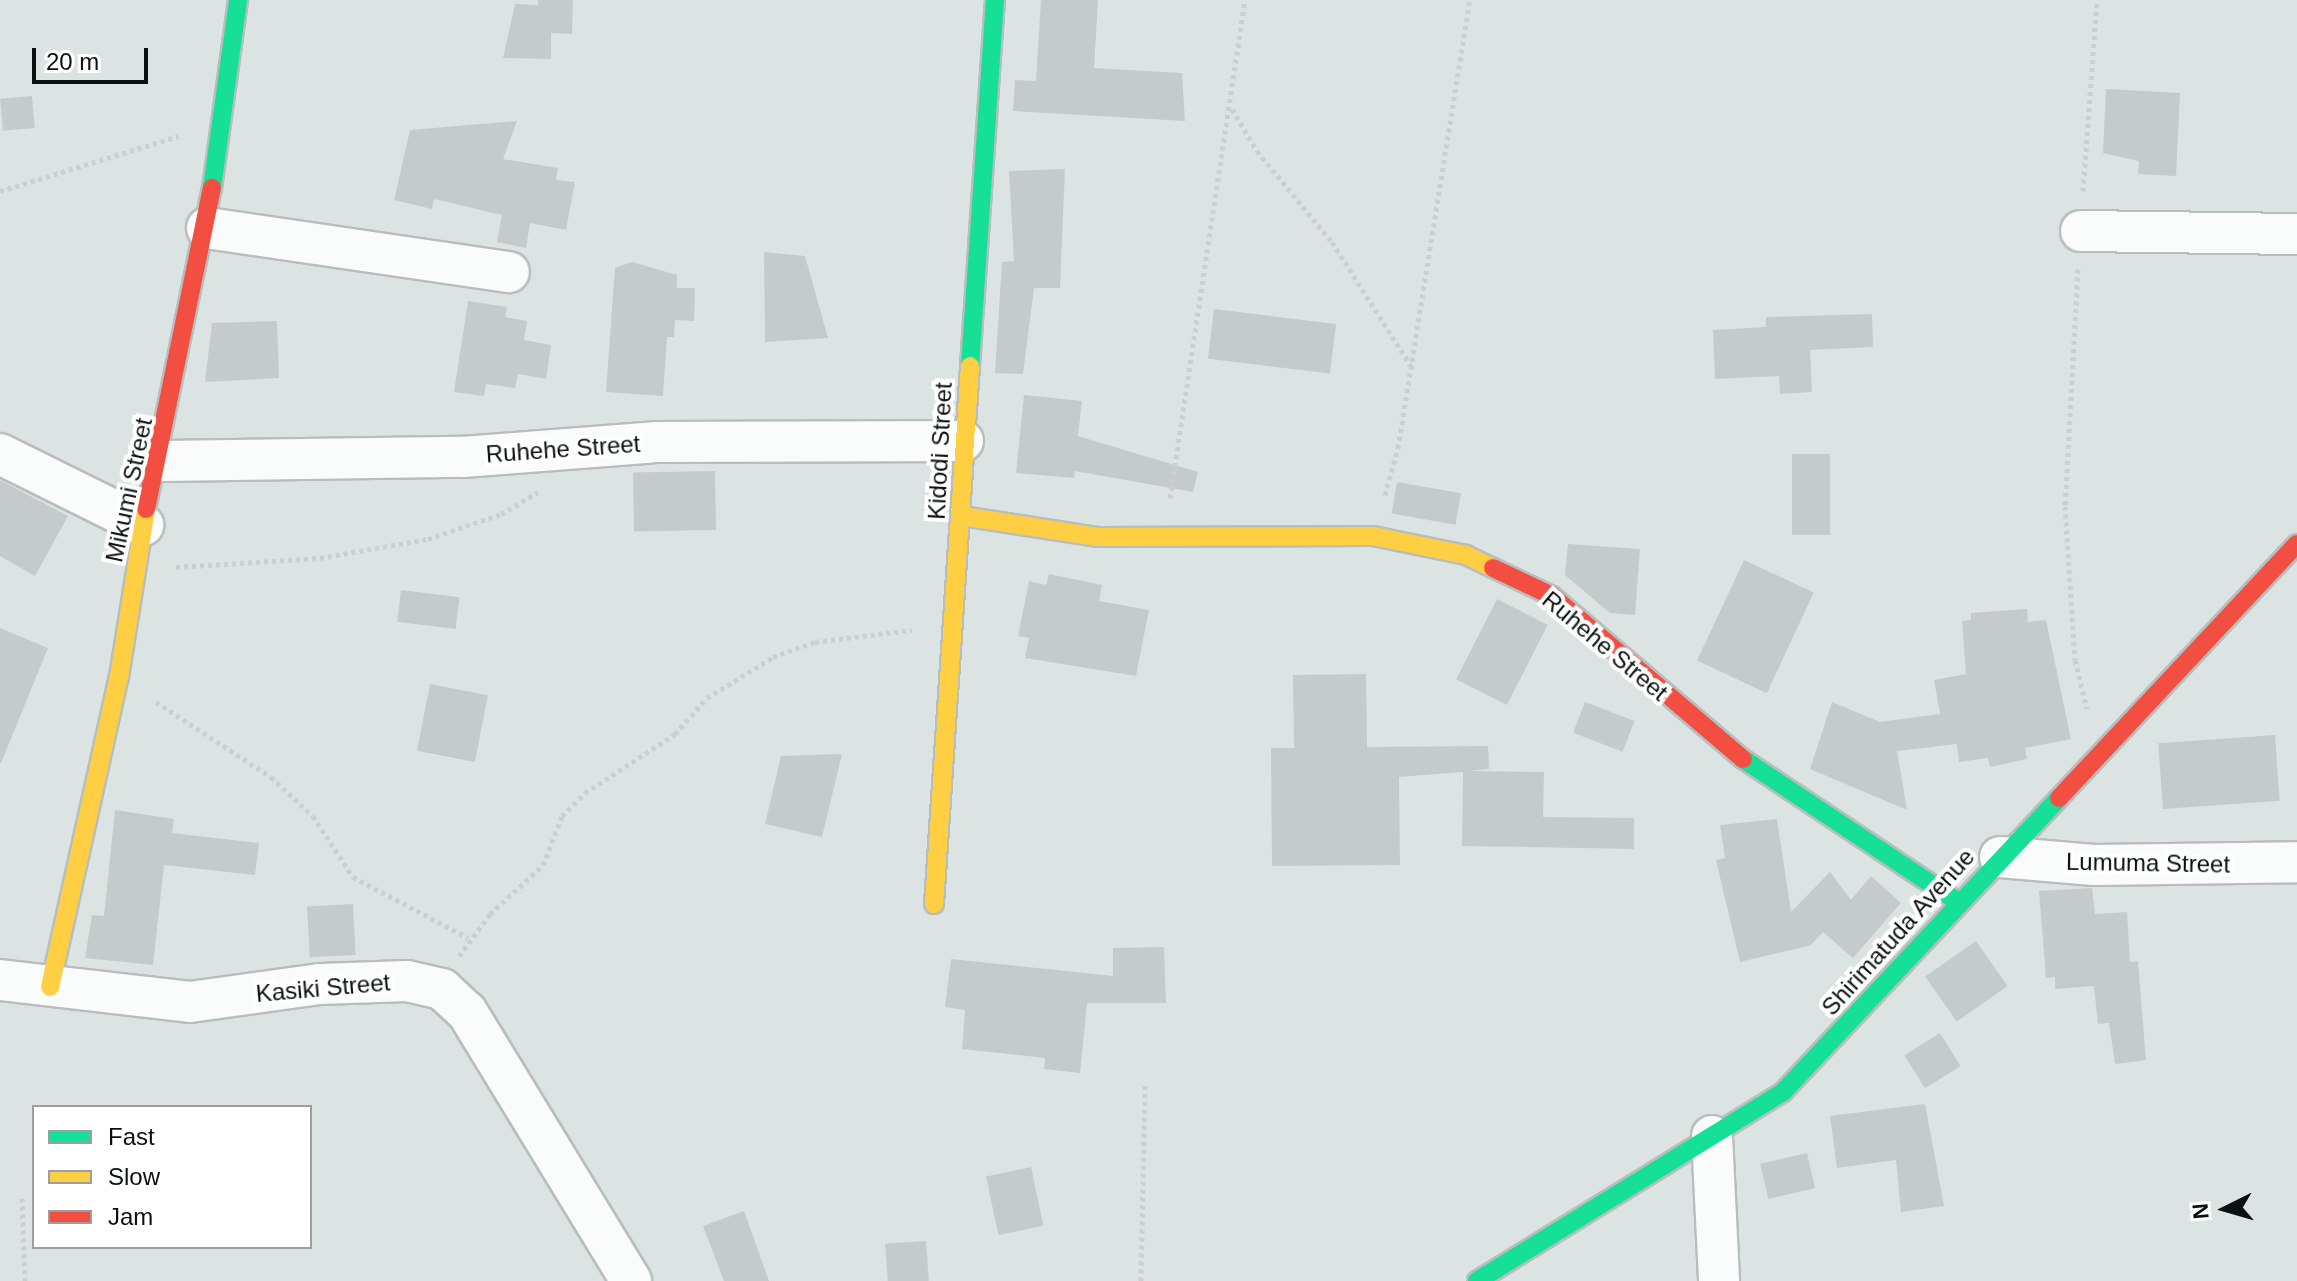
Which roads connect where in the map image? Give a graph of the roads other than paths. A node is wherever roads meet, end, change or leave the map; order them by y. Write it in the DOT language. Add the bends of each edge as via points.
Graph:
graph roads {
  1 [pos="238,0"];
  2 [pos="995,0"];
  3 [pos="207,228"];
  4 [pos="2081,231"];
  5 [pos="2297,234"];
  6 [pos="509,272"];
  7 [pos="963,441"];
  8 [pos="0,454"];
  9 [pos="162,461"];
  10 [pos="962,516"];
  11 [pos="143,525"];
  12 [pos="2297,544"];
  13 [pos="2000,857"];
  14 [pos="2297,862"];
  15 [pos="1957,901"];
  16 [pos="934,904"];
  17 [pos="0,980"];
  18 [pos="50,987"];
  19 [pos="1712,1136"];
  20 [pos="631,1281"];
  21 [pos="1477,1281"];
  22 [pos="1719,1281"];
  1 -- 3 [label="street, Mikumi Street"];
  2 -- 7 [label="street, Kidodi Street"];
  3 -- 6 [label="street"];
  3 -- 9 [label="street, Mikumi Street"];
  4 -- 5 [label="street"];
  7 -- 9 [label="street, Ruhehe Street" via="775,439"];
  7 -- 10 [label="street, Kidodi Street"];
  8 -- 11 [label="street"];
  9 -- 11 [label="street, Mikumi Street"];
  10 -- 15 [label="street, Ruhehe Street" via="1098,537 1373,536 1466,555 1552,596 1736,755"];
  10 -- 16 [label="street, Kidodi Street"];
  11 -- 18 [label="street, Mikumi Street" via="119,677"];
  12 -- 13 [label="street, Shirimatuda Avenue"];
  13 -- 14 [label="street, Lumuma Street" via="2094,865"];
  13 -- 15 [label="street, Shirimatuda Avenue"];
  15 -- 19 [label="street, Shirimatuda Avenue" via="1783,1092"];
  17 -- 18 [label="street, Kasiki Street"];
  18 -- 20 [label="street, Kasiki Street" via="190,1002 320,984 407,981 442,989 467,1012"];
  19 -- 21 [label="street, Shirimatuda Avenue"];
  19 -- 22 [label="street"];
}
